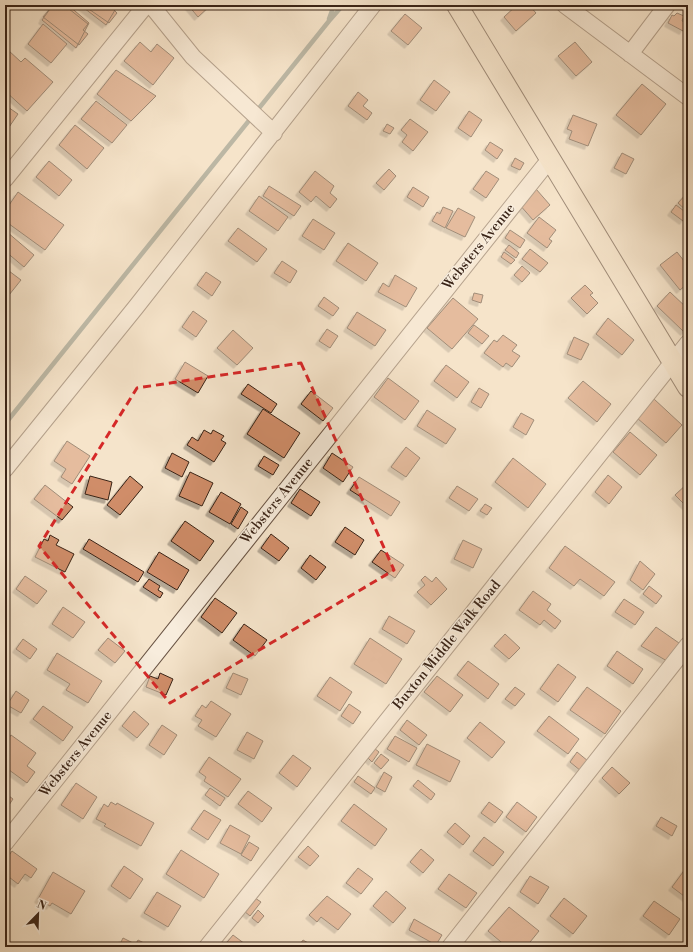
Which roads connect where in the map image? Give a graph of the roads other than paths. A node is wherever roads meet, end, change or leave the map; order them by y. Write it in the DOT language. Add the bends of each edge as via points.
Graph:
graph roads {
  1 [pos="146,5"];
  2 [pos="151,5"];
  3 [pos="373,5"];
  4 [pos="457,5"];
  5 [pos="565,5"];
  6 [pos="668,5"];
  7 [pos="630,54"];
  8 [pos="688,97"];
  9 [pos="270,130"];
  10 [pos="550,159"];
  11 [pos="5,179"];
  12 [pos="688,343"];
  13 [pos="673,362"];
  14 [pos="688,387"];
  15 [pos="5,469"];
  16 [pos="688,645"];
  17 [pos="5,843"];
  18 [pos="207,947"];
  19 [pos="450,947"];
  1 -- 11 [label="street"];
  2 -- 9 [label="street" via="193,57"];
  3 -- 9 [label="street"];
  4 -- 10 [label="main road"];
  5 -- 7 [label="street"];
  6 -- 7 [label="street"];
  7 -- 8 [label="street"];
  9 -- 15 [label="street"];
  10 -- 13 [label="main road"];
  10 -- 17 [label="street, Websters Avenue"];
  12 -- 13 [label="street, Buxton Middle Walk Road"];
  13 -- 14 [label="main road"];
  13 -- 18 [label="street, Buxton Middle Walk Road"];
  16 -- 19 [label="street"];
}
